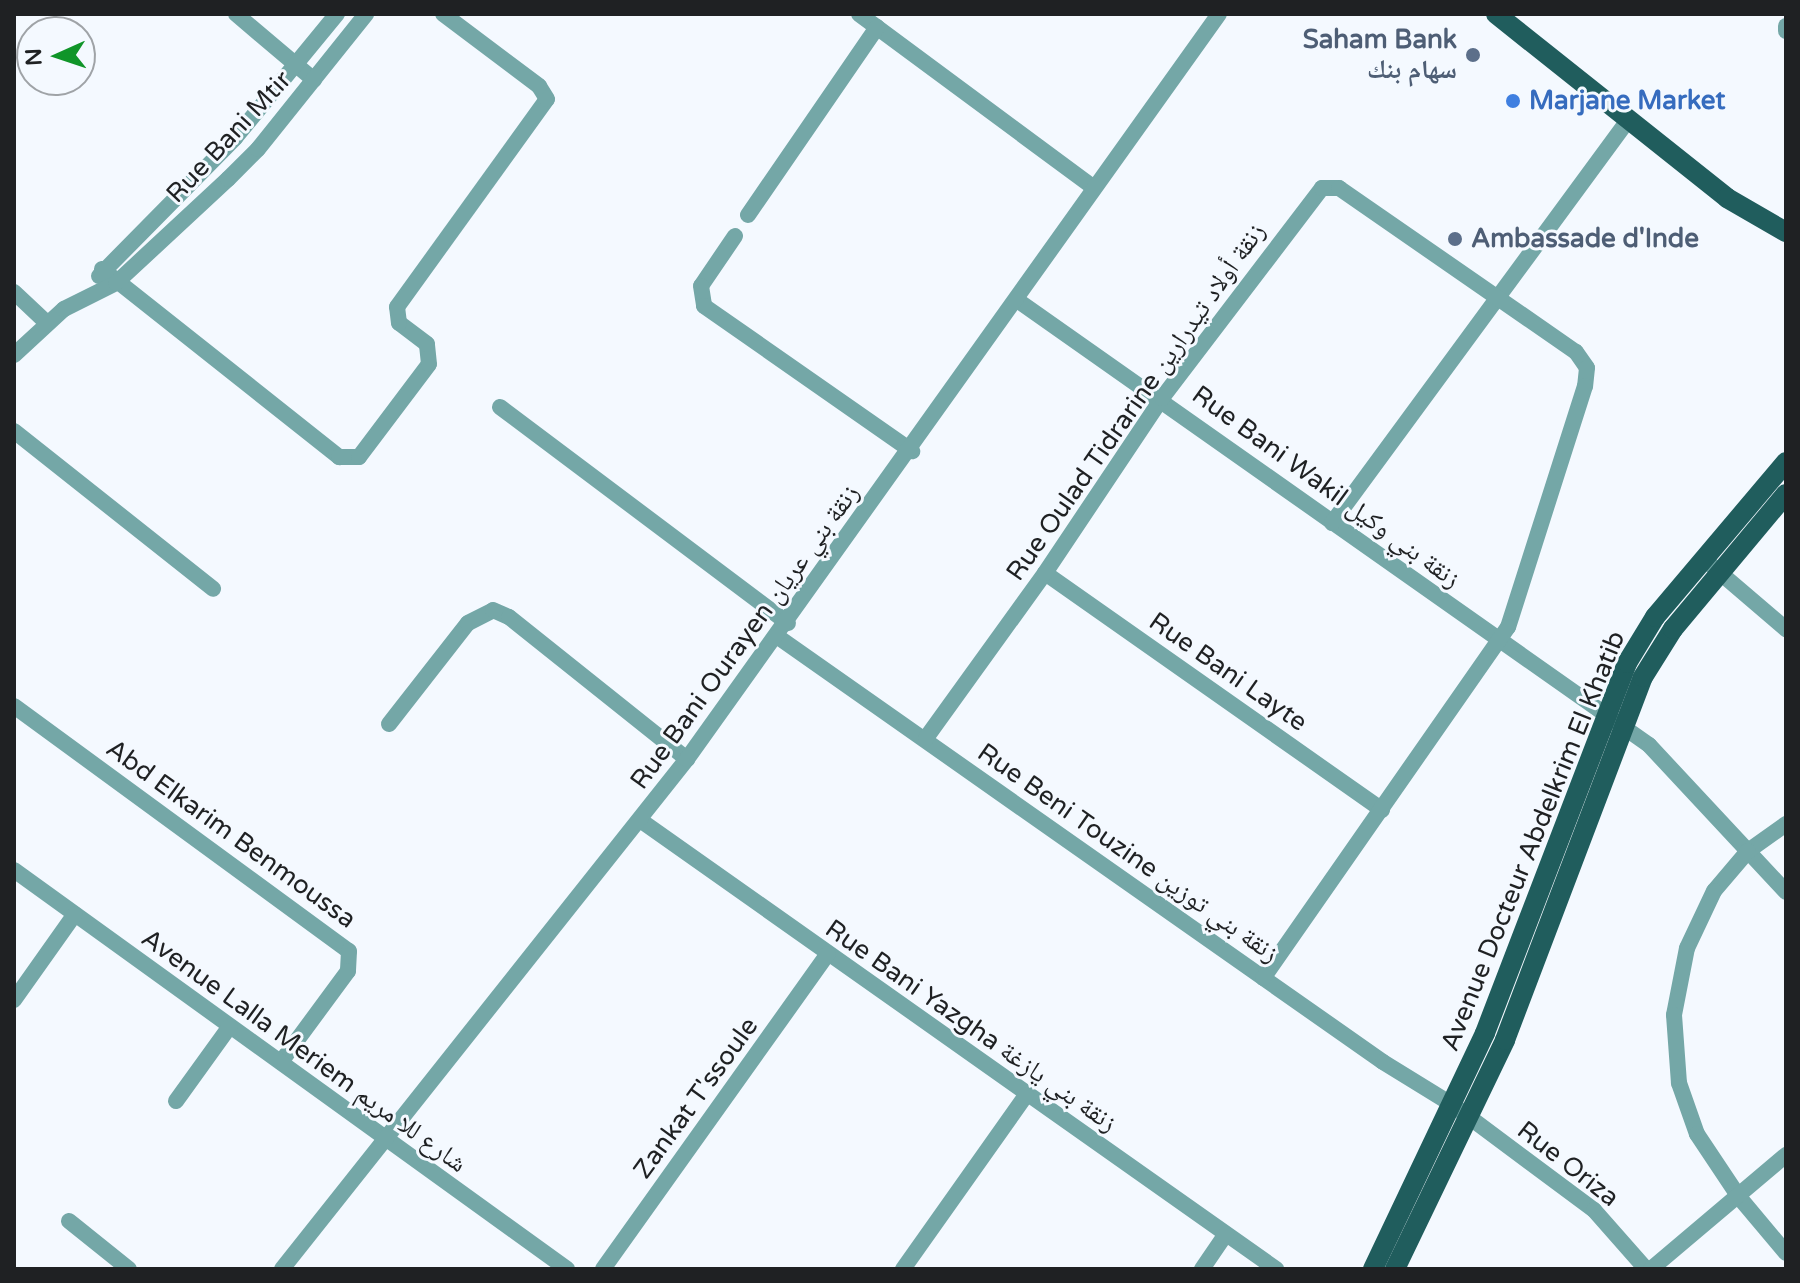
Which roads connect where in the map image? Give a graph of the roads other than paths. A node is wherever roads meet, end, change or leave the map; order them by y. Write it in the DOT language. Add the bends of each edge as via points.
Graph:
graph roads {
  1 [pos="236,14"];
  2 [pos="337,14"];
  3 [pos="366,14"];
  4 [pos="443,14"];
  5 [pos="859,14"];
  6 [pos="1496,14"];
  7 [pos="1215,15"];
  8 [pos="877,27"];
  9 [pos="295,66"];
  10 [pos="314,80"];
  11 [pos="1629,119"];
  12 [pos="1094,188"];
  13 [pos="748,215"];
  14 [pos="1765,223"];
  15 [pos="1786,232"];
  16 [pos="735,236"];
  17 [pos="1786,247"];
  18 [pos="102,269"];
  19 [pos="116,283"];
  20 [pos="14,292"];
  21 [pos="91,294"];
  22 [pos="1493,298"];
  23 [pos="1017,300"];
  24 [pos="47,323"];
  25 [pos="14,355"];
  26 [pos="1162,398"];
  27 [pos="500,407"];
  28 [pos="14,431"];
  29 [pos="912,451"];
  30 [pos="1786,462"];
  31 [pos="1786,494"];
  32 [pos="1332,523"];
  33 [pos="1702,559"];
  34 [pos="1045,573"];
  35 [pos="1721,573"];
  36 [pos="213,589"];
  37 [pos="788,623"];
  38 [pos="1786,629"];
  39 [pos="778,637"];
  40 [pos="1500,641"];
  41 [pos="14,706"];
  42 [pos="1606,714"];
  43 [pos="389,724"];
  44 [pos="1625,727"];
  45 [pos="926,738"];
  46 [pos="687,759"];
  47 [pos="1382,810"];
  48 [pos="640,820"];
  49 [pos="1786,824"];
  50 [pos="1748,851"];
  51 [pos="14,870"];
  52 [pos="1786,892"];
  53 [pos="75,914"];
  54 [pos="828,954"];
  55 [pos="1263,978"];
  56 [pos="14,1000"];
  57 [pos="230,1026"];
  58 [pos="281,1062"];
  59 [pos="1026,1095"];
  60 [pos="176,1101"];
  61 [pos="1453,1105"];
  62 [pos="1471,1119"];
  63 [pos="385,1140"];
  64 [pos="1786,1155"];
  65 [pos="1739,1197"];
  66 [pos="69,1221"];
  67 [pos="1226,1234"];
  68 [pos="1786,1253"];
  69 [pos="129,1269"];
  70 [pos="282,1269"];
  71 [pos="567,1269"];
  72 [pos="603,1269"];
  73 [pos="903,1269"];
  74 [pos="1202,1269"];
  75 [pos="1276,1269"];
  76 [pos="1373,1269"];
  77 [pos="1395,1269"];
  78 [pos="1649,1269"];
  1 -- 9 [label="street"];
  2 -- 9 [label="street, Rue Bani Mtir"];
  3 -- 10 [label="street, Rue Bani Mtir"];
  4 -- 19 [label="street" via="539,86 547,99 397,307 399,323 427,344 429,364 359,457 339,457"];
  5 -- 8 [label="street"];
  6 -- 11 [label="main road"];
  7 -- 12 [label="street, Rue Bani Ourayen زنقة بني عريان"];
  8 -- 12 [label="street"];
  8 -- 13 [label="street"];
  9 -- 10 [label="street"];
  9 -- 18 [label="street, Rue Bani Mtir" via="235,138"];
  10 -- 19 [label="street, Rue Bani Mtir" via="258,149"];
  11 -- 14 [label="main road"];
  11 -- 22 [label="street"];
  12 -- 23 [label="street, Rue Bani Ourayen زنقة بني عريان"];
  14 -- 15 [label="main road"];
  14 -- 17 [label="main road"];
  16 -- 29 [label="street" via="701,286 704,306"];
  18 -- 19 [label="street"];
  18 -- 21 [label="street"];
  19 -- 21 [label="street, Rue Bani Mtir"];
  20 -- 24 [label="street"];
  21 -- 24 [label="street, Rue Bani Mtir"];
  22 -- 26 [label="street, Rue Oulad Tidrarine زنقة أولاد تيدرارين" via="1339,188 1326,186 1312,195"];
  22 -- 32 [label="street"];
  22 -- 40 [label="street, Rue Oulad Tidrarine زنقة أولاد تيدرارين" via="1576,352 1587,368 1519,600"];
  23 -- 26 [label="street, Rue Bani Wakil زنقة بني وكيل"];
  23 -- 29 [label="street, Rue Bani Ourayen زنقة بني عريان"];
  24 -- 25 [label="street, Rue Bani Mtir"];
  26 -- 32 [label="street, Rue Bani Wakil زنقة بني وكيل"];
  26 -- 34 [label="street, Rue Oulad Tidrarine زنقة أولاد تيدرارين"];
  27 -- 37 [label="street"];
  28 -- 36 [label="street"];
  29 -- 37 [label="street, Rue Bani Ourayen زنقة بني عريان"];
  30 -- 33 [label="main road, Avenue Docteur Abdelkrim El Khatib"];
  31 -- 35 [label="main road, Avenue Docteur Abdelkrim El Khatib"];
  32 -- 40 [label="street, Rue Bani Wakil زنقة بني وكيل"];
  33 -- 35 [label="street"];
  33 -- 42 [label="main road, Avenue Docteur Abdelkrim El Khatib" via="1639,639"];
  34 -- 45 [label="street, Rue Oulad Tidrarine زنقة أولاد تيدرارين"];
  34 -- 47 [label="street, Rue Bani Layte"];
  35 -- 38 [label="street"];
  35 -- 44 [label="main road, Avenue Docteur Abdelkrim El Khatib" via="1656,653"];
  37 -- 39 [label="street, Rue Bani Ourayen زنقة بني عريان"];
  39 -- 45 [label="street, Rue Beni Touzine زنقة بني توزين"];
  39 -- 46 [label="street, Rue Bani Ourayen زنقة بني عريان"];
  40 -- 42 [label="street, Rue Bani Wakil زنقة بني وكيل"];
  40 -- 47 [label="street, Rue Oulad Tidrarine زنقة أولاد تيدرارين"];
  41 -- 58 [label="street, Abd Elkarim Benmoussa" via="349,951 348,971"];
  42 -- 44 [label="street, Rue Bani Wakil زنقة بني وكيل"];
  42 -- 61 [label="main road, Avenue Docteur Abdelkrim El Khatib" via="1518,952"];
  43 -- 46 [label="street" via="468,623 493,610 509,617"];
  44 -- 50 [label="street, Rue Bani Wakil زنقة بني وكيل" via="1669,763"];
  44 -- 62 [label="main road, Avenue Docteur Abdelkrim El Khatib"];
  45 -- 55 [label="street, Rue Beni Touzine زنقة بني توزين"];
  46 -- 48 [label="street, Rue Bani Ourayen زنقة بني عريان"];
  47 -- 55 [label="street, Rue Oulad Tidrarine زنقة أولاد تيدرارين"];
  48 -- 54 [label="street, Rue Bani Yazgha زنقة بني يازغة"];
  48 -- 63 [label="street, Rue Bani Ourayen زنقة بني عريان"];
  49 -- 50 [label="street"];
  50 -- 52 [label="street, Rue Bani Wakil زنقة بني وكيل"];
  50 -- 65 [label="street" via="1699,917 1674,1015 1686,1108 1707,1153"];
  51 -- 53 [label="street, Avenue Lalla Meriem شارع للا مريم"];
  53 -- 56 [label="street"];
  53 -- 57 [label="street, Avenue Lalla Meriem شارع للا مريم"];
  54 -- 59 [label="street, Rue Bani Yazgha زنقة بني يازغة"];
  54 -- 72 [label="street, Zankat T'ssoule"];
  55 -- 61 [label="street, Rue Beni Touzine زنقة بني توزين"];
  57 -- 58 [label="street, Avenue Lalla Meriem شارع للا مريم"];
  57 -- 60 [label="street"];
  58 -- 63 [label="street, Avenue Lalla Meriem شارع للا مريم"];
  59 -- 67 [label="street, Rue Bani Yazgha زنقة بني يازغة"];
  59 -- 73 [label="street"];
  61 -- 62 [label="street, Rue Oriza"];
  61 -- 76 [label="main road, Avenue Docteur Abdelkrim El Khatib"];
  62 -- 77 [label="main road, Avenue Docteur Abdelkrim El Khatib"];
  62 -- 78 [label="street, Rue Oriza" via="1594,1210"];
  63 -- 70 [label="street, Rue Bani Ourayen زنقة بني عريان"];
  63 -- 71 [label="street, Avenue Lalla Meriem شارع للا مريم"];
  64 -- 65 [label="street"];
  65 -- 68 [label="street"];
  65 -- 78 [label="street"];
  66 -- 69 [label="street"];
  67 -- 74 [label="street"];
  67 -- 75 [label="street, Rue Bani Yazgha زنقة بني يازغة"];
}
